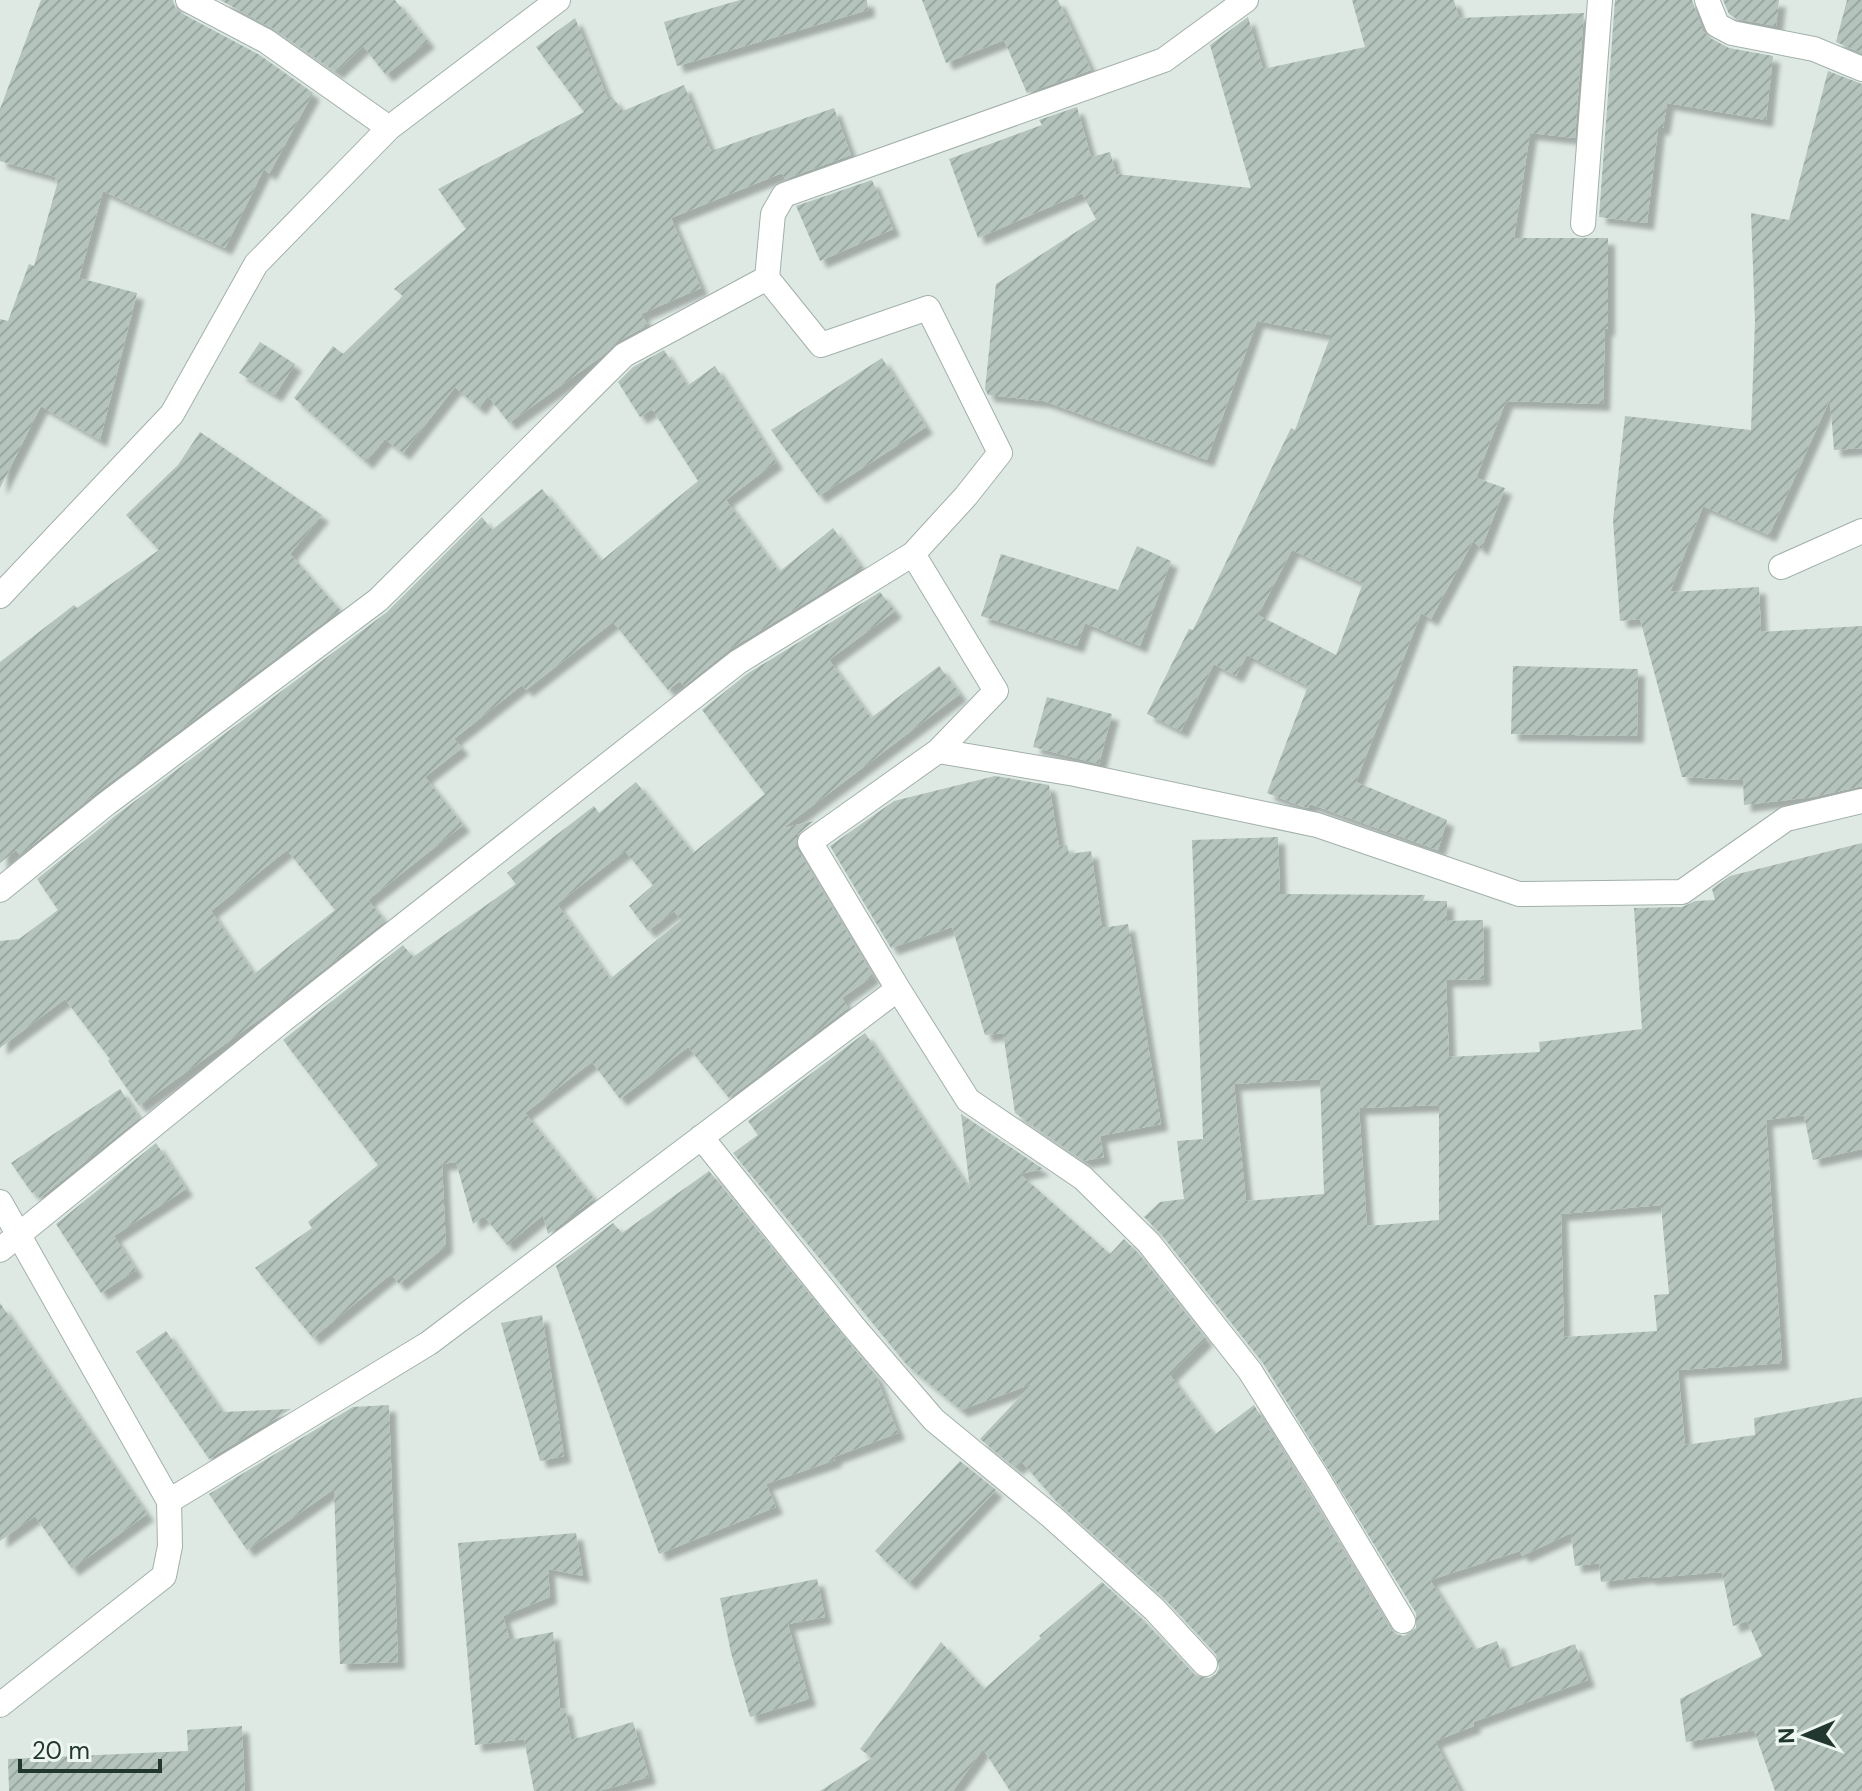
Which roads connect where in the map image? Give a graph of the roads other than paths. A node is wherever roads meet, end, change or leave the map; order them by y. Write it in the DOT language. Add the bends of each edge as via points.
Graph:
graph roads {
  1 [pos="188,0"];
  2 [pos="558,0"];
  3 [pos="1246,0"];
  4 [pos="1600,0"];
  5 [pos="1707,0"];
  6 [pos="1862,69"];
  7 [pos="389,128"];
  8 [pos="1583,224"];
  9 [pos="767,278"];
  10 [pos="1862,531"];
  11 [pos="913,554"];
  12 [pos="1781,567"];
  13 [pos="0,596"];
  14 [pos="938,751"];
  15 [pos="1862,801"];
  16 [pos="0,890"];
  17 [pos="898,989"];
  18 [pos="701,1137"];
  19 [pos="0,1202"];
  20 [pos="20,1235"];
  21 [pos="0,1250"];
  22 [pos="169,1501"];
  23 [pos="1403,1621"];
  24 [pos="1205,1664"];
  25 [pos="0,1705"];
  1 -- 7 [label="street" via="266,41"];
  2 -- 7 [label="street"];
  3 -- 9 [label="street" via="1164,60 784,195 773,214"];
  4 -- 8 [label="street"];
  5 -- 6 [label="street" via="1717,25 1732,33 1814,49"];
  7 -- 13 [label="street" via="256,264 172,414"];
  9 -- 11 [label="street" via="821,345 928,308 1000,453"];
  9 -- 16 [label="street" via="624,355 378,600"];
  10 -- 12 [label="street"];
  11 -- 14 [label="street" via="996,691"];
  11 -- 20 [label="street" via="738,662"];
  14 -- 15 [label="street" via="1317,825 1519,894 1682,892 1786,819"];
  14 -- 17 [label="street" via="810,842"];
  17 -- 18 [label="street"];
  17 -- 23 [label="street" via="968,1100 1083,1178 1149,1243 1250,1371"];
  18 -- 22 [label="street" via="429,1343"];
  18 -- 24 [label="street" via="934,1420 1052,1517 1154,1609"];
  19 -- 20 [label="street"];
  20 -- 21 [label="street"];
  20 -- 22 [label="street"];
  22 -- 25 [label="street" via="164,1576"];
}
